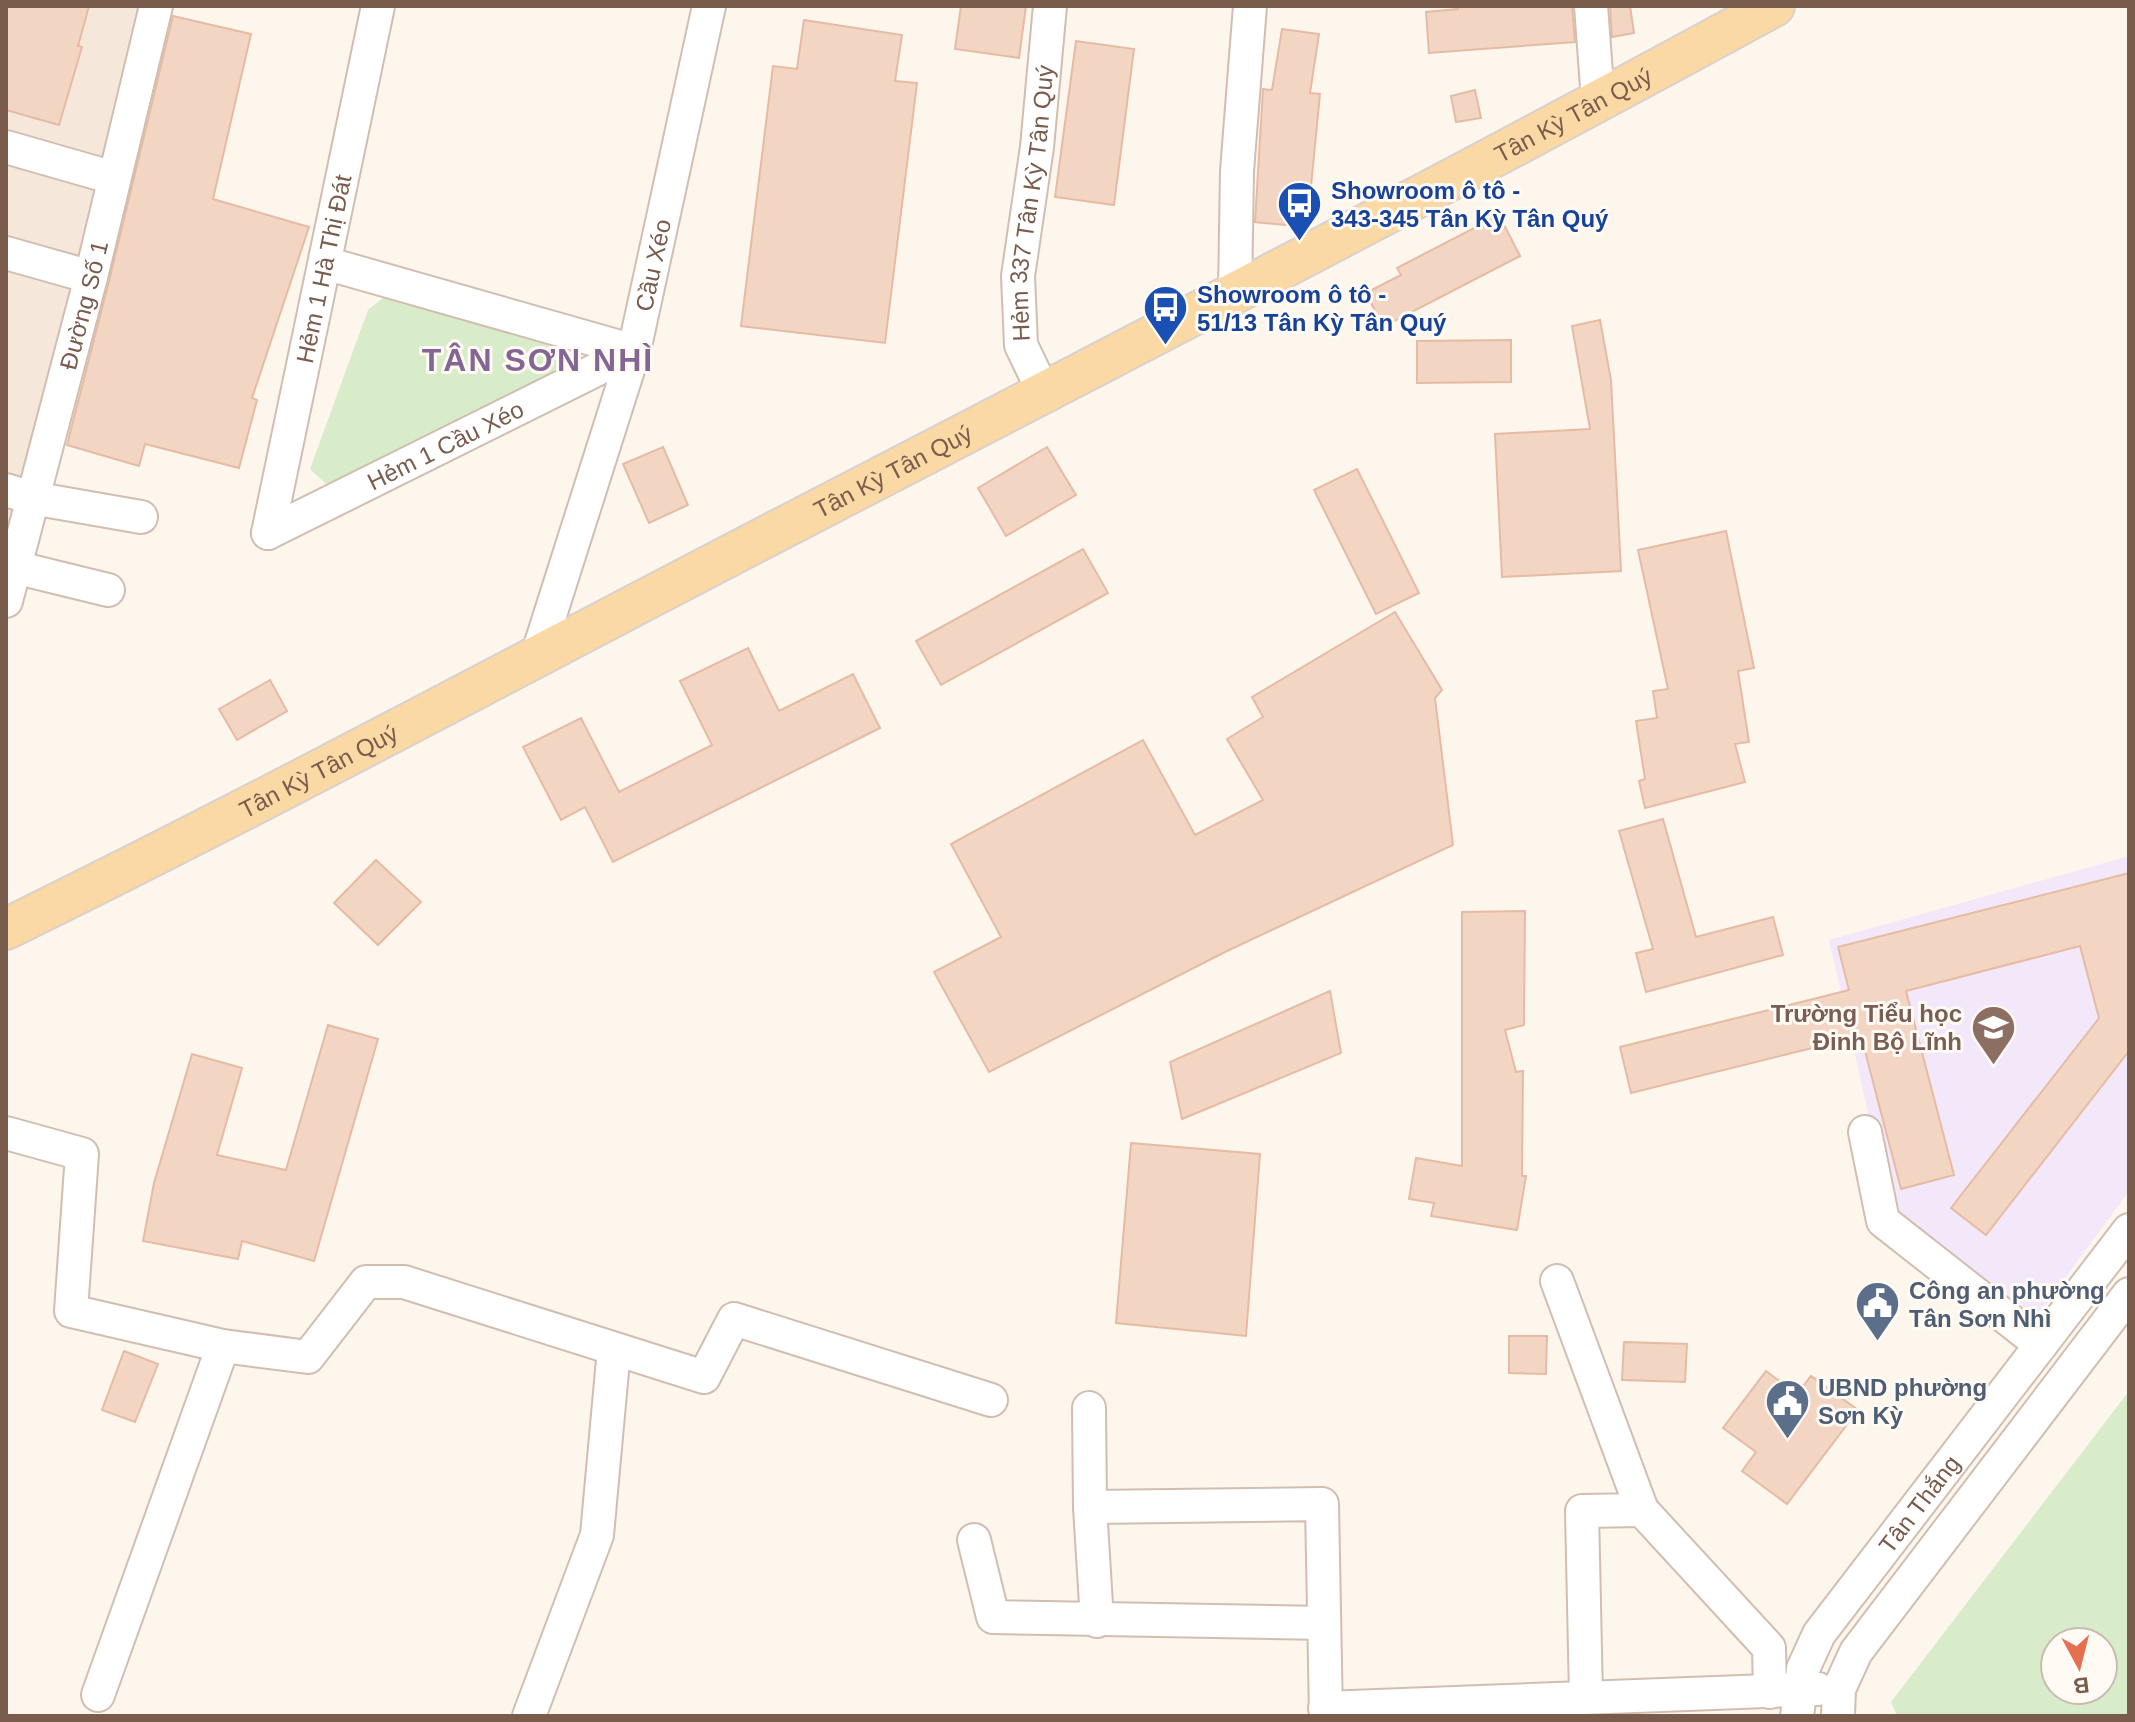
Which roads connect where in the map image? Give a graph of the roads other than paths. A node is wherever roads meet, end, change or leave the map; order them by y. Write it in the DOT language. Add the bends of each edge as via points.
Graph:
graph roads {
  1 [pos="156,6"];
  2 [pos="378,6"];
  3 [pos="709,6"];
  4 [pos="1050,6"];
  5 [pos="1250,6"];
  6 [pos="1591,6"];
  7 [pos="1774,6"];
  8 [pos="1598,100"];
  9 [pos="6,147"];
  10 [pos="114,178"];
  11 [pos="6,253"];
  12 [pos="325,263"];
  13 [pos="91,277"];
  14 [pos="1235,293"];
  15 [pos="634,351"];
  16 [pos="1044,393"];
  17 [pos="19,494"];
  18 [pos="141,517"];
  19 [pos="268,533"];
  20 [pos="14,567"];
  21 [pos="108,590"];
  22 [pos="6,601"];
  23 [pos="537,656"];
  24 [pos="6,929"];
  25 [pos="1865,1132"];
  26 [pos="6,1133"];
  27 [pos="2129,1230"];
  28 [pos="1557,1281"];
  29 [pos="2129,1294"];
  30 [pos="2041,1345"];
  31 [pos="223,1346"];
  32 [pos="614,1349"];
  33 [pos="991,1400"];
  34 [pos="1089,1408"];
  35 [pos="1090,1507"];
  36 [pos="1642,1510"];
  37 [pos="974,1540"];
  38 [pos="1097,1621"];
  39 [pos="1324,1623"];
  40 [pos="98,1695"];
  41 [pos="1586,1697"];
  42 [pos="1789,1699"];
  43 [pos="1839,1702"];
  44 [pos="1326,1712"];
  45 [pos="529,1716"];
  1 -- 10 [label="street, Đường Số 1"];
  2 -- 12 [label="street, Hẻm 1 Hà Thị Đát"];
  3 -- 15 [label="street, Cầu Xéo"];
  4 -- 16 [label="street, Hẻm 337 Tân Kỳ Tân Quý" via="1018,276 1021,345"];
  5 -- 14 [label="street" via="1237,171"];
  6 -- 8 [label="street"];
  7 -- 8 [label="main road, Tân Kỳ Tân Quý"];
  8 -- 14 [label="main road, Tân Kỳ Tân Quý"];
  9 -- 10 [label="street"];
  10 -- 13 [label="street, Đường Số 1"];
  11 -- 13 [label="street"];
  12 -- 15 [label="street"];
  12 -- 19 [label="street, Hẻm 1 Hà Thị Đát"];
  13 -- 17 [label="street, Đường Số 1"];
  14 -- 16 [label="main road, Tân Kỳ Tân Quý"];
  15 -- 19 [label="street, Hẻm 1 Cầu Xéo"];
  15 -- 23 [label="street, Cầu Xéo"];
  16 -- 23 [label="main road, Tân Kỳ Tân Quý"];
  17 -- 18 [label="street"];
  17 -- 20 [label="street, Đường Số 1"];
  20 -- 21 [label="street"];
  20 -- 22 [label="street, Đường Số 1"];
  23 -- 24 [label="main road, Tân Kỳ Tân Quý" via="198,835"];
  25 -- 30 [label="street" via="1883,1221"];
  26 -- 31 [label="street" via="82,1154 71,1311"];
  27 -- 30 [label="street, Tân Thắng"];
  28 -- 36 [label="street"];
  29 -- 43 [label="street, Tân Thắng" via="1856,1652"];
  30 -- 42 [label="street, Tân Thắng" via="1819,1634"];
  31 -- 32 [label="street" via="308,1357 366,1282 404,1282"];
  31 -- 40 [label="street"];
  32 -- 33 [label="street" via="704,1377 734,1319"];
  32 -- 45 [label="street" via="597,1535"];
  34 -- 35 [label="street"];
  35 -- 38 [label="street"];
  35 -- 39 [label="street" via="1322,1504"];
  36 -- 41 [label="street" via="1582,1511"];
  36 -- 42 [label="street" via="1769,1648"];
  37 -- 38 [label="street" via="993,1617"];
  38 -- 39 [label="street"];
  39 -- 44 [label="street"];
  41 -- 42 [label="street"];
  41 -- 44 [label="street"];
  42 -- 43 [label="street"];
}
